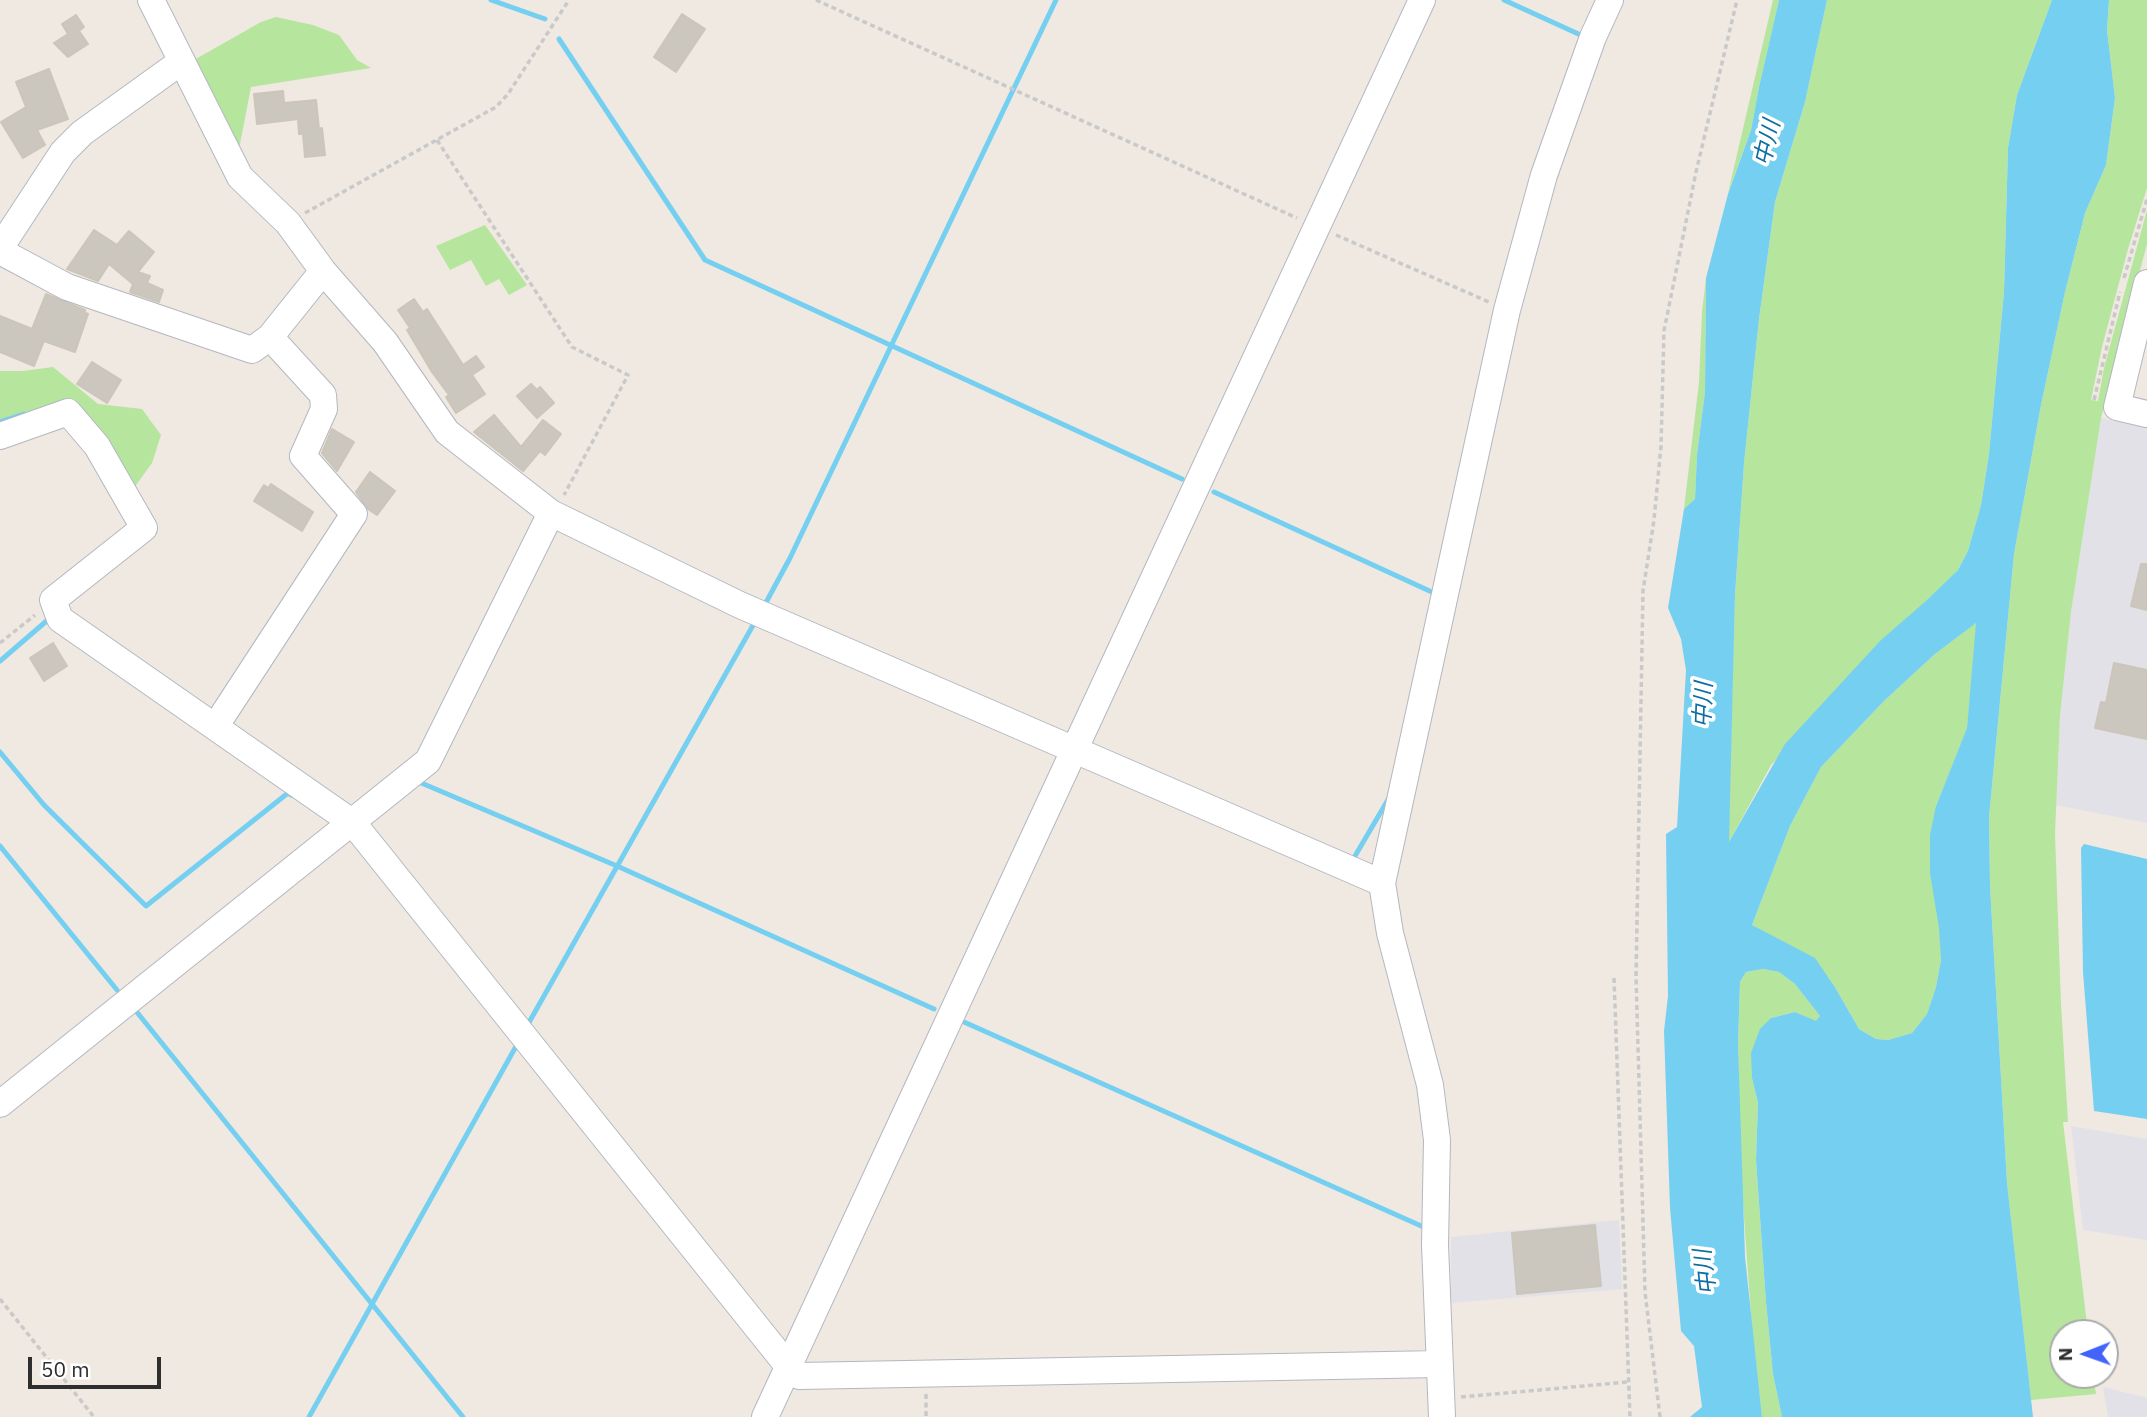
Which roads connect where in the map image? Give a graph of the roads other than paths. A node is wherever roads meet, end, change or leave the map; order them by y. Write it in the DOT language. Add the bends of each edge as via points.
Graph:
graph roads {
  1 [pos="151,0"];
  2 [pos="1422,0"];
  3 [pos="1610,0"];
  4 [pos="182,61"];
  5 [pos="0,249"];
  6 [pos="323,271"];
  7 [pos="2147,283"];
  8 [pos="270,337"];
  9 [pos="2147,414"];
  10 [pos="0,436"];
  11 [pos="551,513"];
  12 [pos="215,727"];
  13 [pos="1073,749"];
  14 [pos="353,823"];
  15 [pos="1382,883"];
  16 [pos="0,1104"];
  17 [pos="1439,1364"];
  18 [pos="788,1366"];
  19 [pos="1442,1408"];
  20 [pos="765,1417"];
  1 -- 4 [label="street"];
  2 -- 13 [label="street"];
  3 -- 15 [label="street" via="1544,175 1507,310"];
  4 -- 5 [label="street" via="82,133 63,152"];
  4 -- 6 [label="street" via="240,177 288,223"];
  5 -- 8 [label="street" via="67,287 252,350"];
  6 -- 8 [label="street"];
  6 -- 11 [label="street" via="385,342 447,432"];
  7 -- 9 [label="street" via="2117,408"];
  8 -- 12 [label="street" via="323,396 324,409 303,456 354,514"];
  10 -- 12 [label="street" via="68,412 97,446 144,528 53,600 60,619"];
  11 -- 13 [label="street" via="760,614"];
  11 -- 14 [label="street" via="428,761"];
  12 -- 14 [label="street"];
  13 -- 15 [label="street"];
  13 -- 18 [label="street"];
  14 -- 16 [label="street"];
  14 -- 18 [label="street"];
  15 -- 17 [label="street" via="1390,933 1430,1086 1437,1140"];
  17 -- 18 [label="street" via="799,1376"];
  17 -- 19 [label="street"];
  18 -- 20 [label="street"];
}
